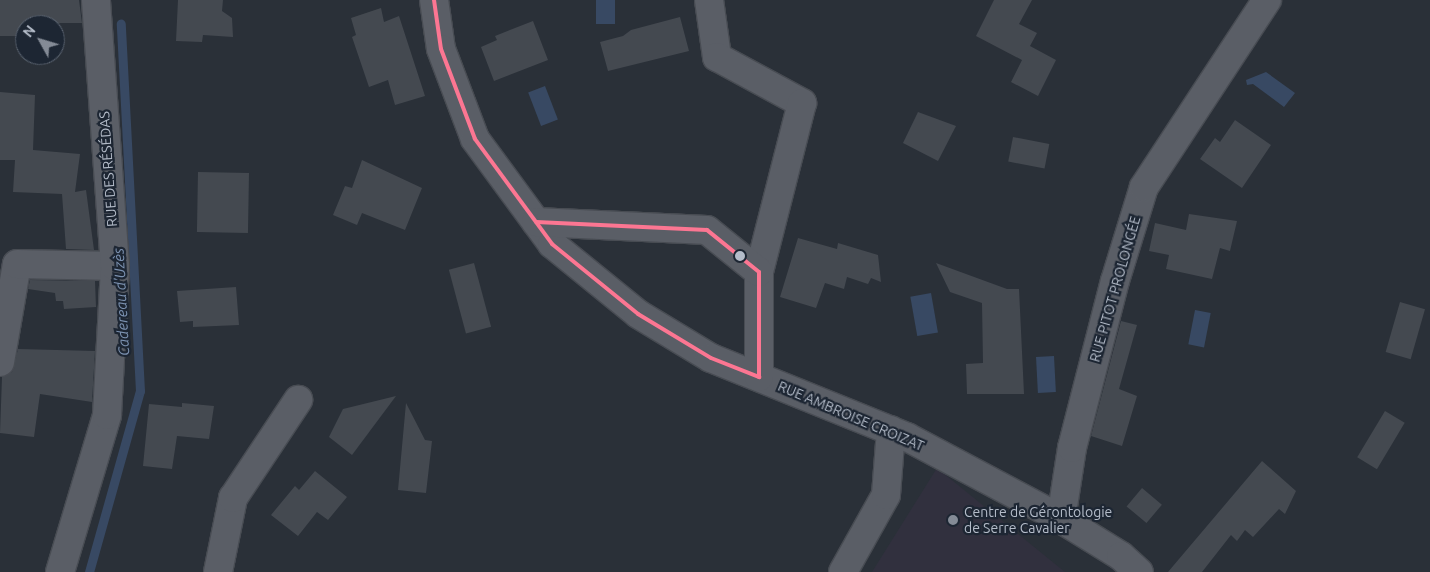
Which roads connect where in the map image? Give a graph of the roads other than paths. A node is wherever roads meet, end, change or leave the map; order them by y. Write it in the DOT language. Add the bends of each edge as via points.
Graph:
graph roads {
  1 [pos="96,0"];
  2 [pos="434,0"];
  3 [pos="709,0"];
  4 [pos="1267,0"];
  5 [pos="536,222"];
  6 [pos="115,266"];
  7 [pos="759,272"];
  8 [pos="0,362"];
  9 [pos="759,377"];
  10 [pos="298,400"];
  11 [pos="891,430"];
  12 [pos="1061,519"];
  13 [pos="60,572"];
  14 [pos="218,572"];
  15 [pos="843,572"];
  16 [pos="1139,572"];
  1 -- 6 [label="street, RUE DES RÉSÉDAS"];
  2 -- 5 [label="street, RUE AMBROISE CROIZAT" via="440,49 475,139"];
  3 -- 7 [label="street" via="717,57 802,103"];
  4 -- 12 [label="street, RUE PITOT PROLONGÉE" via="1144,187 1115,281 1072,448"];
  5 -- 7 [label="street" via="707,230"];
  5 -- 9 [label="street, RUE AMBROISE CROIZAT" via="552,244 638,314 711,358"];
  6 -- 8 [label="street" via="17,264"];
  6 -- 13 [label="street, RUE DES RÉSÉDAS" via="107,414"];
  7 -- 9 [label="street"];
  9 -- 11 [label="street, RUE AMBROISE CROIZAT"];
  10 -- 14 [label="street" via="233,498"];
  11 -- 12 [label="street, RUE AMBROISE CROIZAT"];
  11 -- 15 [label="street" via="886,495"];
  12 -- 16 [label="street" via="1121,556"];
}
